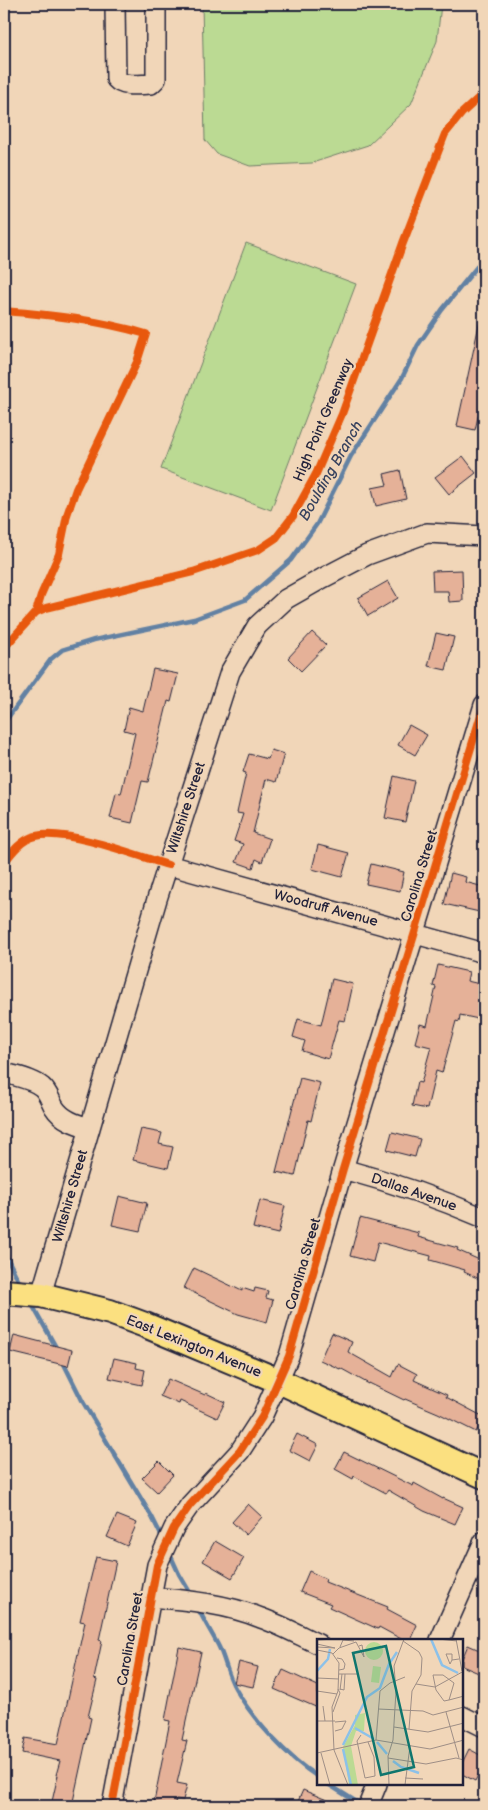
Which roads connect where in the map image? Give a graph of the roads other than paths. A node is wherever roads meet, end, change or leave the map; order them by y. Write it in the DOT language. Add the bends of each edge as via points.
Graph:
graph roads {
  1 [pos="115,4"];
  2 [pos="156,4"];
  3 [pos="484,536"];
  4 [pos="484,705"];
  5 [pos="168,865"];
  6 [pos="414,933"];
  7 [pos="484,953"];
  8 [pos="9,1074"];
  9 [pos="90,1128"];
  10 [pos="343,1168"];
  11 [pos="484,1218"];
  12 [pos="4,1292"];
  13 [pos="41,1295"];
  14 [pos="279,1382"];
  15 [pos="484,1476"];
  16 [pos="484,1541"];
  17 [pos="150,1597"];
  18 [pos="440,1639"];
  19 [pos="317,1644"];
  20 [pos="463,1716"];
  21 [pos="484,1727"];
  22 [pos="377,1785"];
  23 [pos="112,1806"];
  24 [pos="368,1806"];
  1 -- 2 [label="street" via="116,79 130,85 151,84 156,79"];
  3 -- 5 [label="street, Wiltshire Street" via="427,533 367,556 286,599 257,626 230,672"];
  4 -- 6 [label="street, Carolina Street"];
  5 -- 6 [label="street, Woodruff Avenue"];
  5 -- 9 [label="street, Wiltshire Street"];
  6 -- 7 [label="street, Woodruff Avenue"];
  6 -- 10 [label="street, Carolina Street"];
  8 -- 9 [label="street" via="41,1086 61,1115"];
  9 -- 13 [label="street, Wiltshire Street"];
  10 -- 11 [label="street, Dallas Avenue"];
  10 -- 14 [label="street, Carolina Street"];
  12 -- 13 [label="main road, East Lexington Avenue"];
  13 -- 14 [label="main road, East Lexington Avenue" via="110,1312 146,1325"];
  14 -- 15 [label="main road, East Lexington Avenue"];
  14 -- 17 [label="street, Carolina Street" via="240,1451 190,1505 174,1528 157,1565"];
  16 -- 18 [label="street"];
  17 -- 19 [label="street" via="183,1600 260,1617"];
  17 -- 23 [label="street, Carolina Street"];
  20 -- 21 [label="street"];
  22 -- 24 [label="street"];
}
